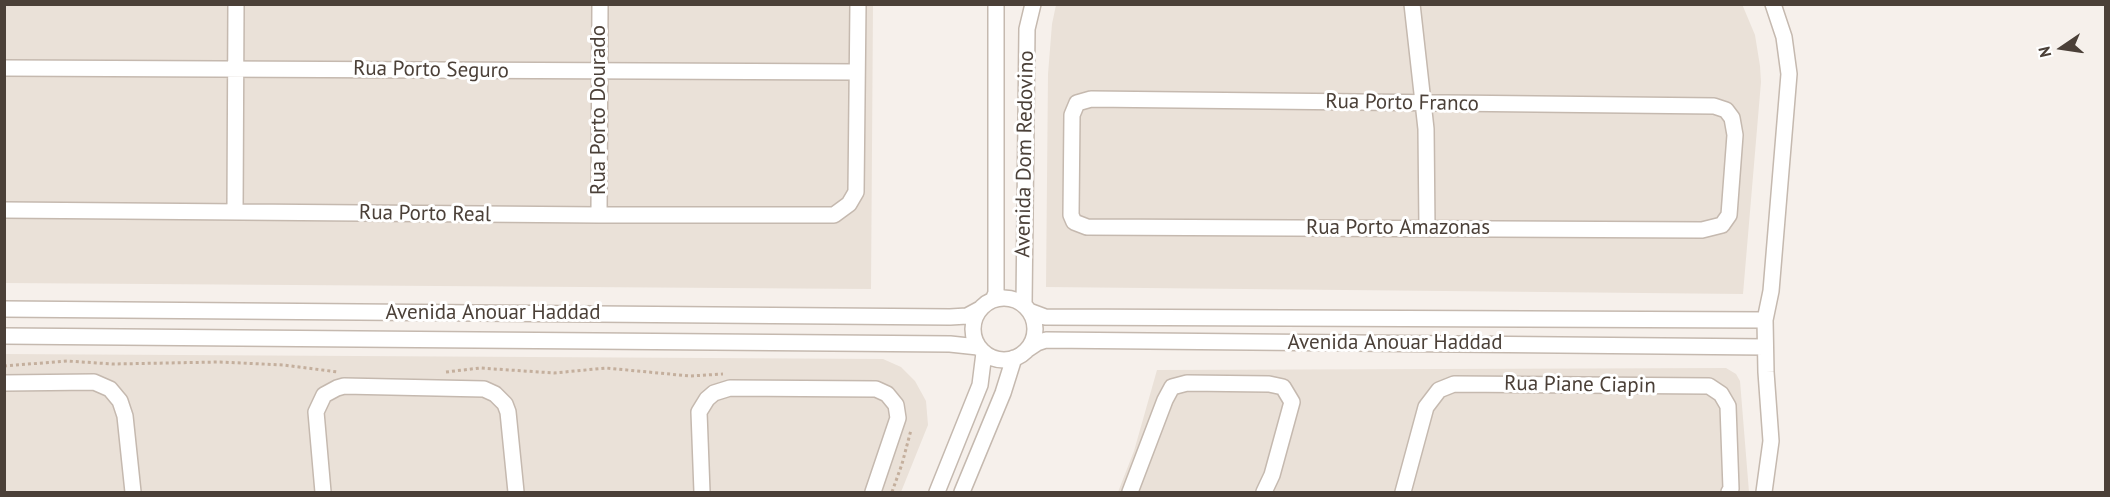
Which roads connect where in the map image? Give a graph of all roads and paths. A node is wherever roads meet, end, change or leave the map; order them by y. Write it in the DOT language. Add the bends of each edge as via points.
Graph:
graph roads {
  1 [pos="236,4"];
  2 [pos="600,4"];
  3 [pos="858,4"];
  4 [pos="996,4"];
  5 [pos="1033,4"];
  6 [pos="1412,4"];
  7 [pos="1773,4"];
  8 [pos="236,67"];
  9 [pos="4,68"];
  10 [pos="600,72"];
  11 [pos="857,72"];
  12 [pos="1423,103"];
  13 [pos="4,210"];
  14 [pos="235,212"];
  15 [pos="599,215"];
  16 [pos="1074,222"];
  17 [pos="1722,225"];
  18 [pos="1427,228"];
  19 [pos="993,300"];
  20 [pos="1026,308"];
  21 [pos="4,309"];
  22 [pos="980,309"];
  23 [pos="1765,320"];
  24 [pos="4,336"];
  25 [pos="1765,346"];
  26 [pos="1028,349"];
  27 [pos="981,350"];
  28 [pos="1014,358"];
  29 [pos="4,366"];
  30 [pos="340,372"];
  31 [pos="437,374"];
  32 [pos="724,374"];
  33 [pos="4,383"];
  34 [pos="912,425"];
  35 [pos="133,492"];
  36 [pos="323,492"];
  37 [pos="516,492"];
  38 [pos="702,492"];
  39 [pos="873,492"];
  40 [pos="892,492"];
  41 [pos="937,492"];
  42 [pos="963,492"];
  43 [pos="1130,492"];
  44 [pos="1264,492"];
  45 [pos="1402,492"];
  46 [pos="1729,492"];
  47 [pos="1764,492"];
  1 -- 8 [label="street"];
  2 -- 10 [label="street, Rua Porto Dourado"];
  3 -- 11 [label="street"];
  4 -- 19 [label="street, Avenida Dom Redovino"];
  5 -- 20 [label="street, Avenida Dom Redovino" via="1027,28"];
  6 -- 12 [label="street"];
  7 -- 23 [label="street" via="1784,37 1789,74 1771,291"];
  8 -- 9 [label="street, Rua Porto Seguro"];
  8 -- 10 [label="street, Rua Porto Seguro"];
  8 -- 14 [label="street"];
  10 -- 11 [label="street, Rua Porto Seguro"];
  10 -- 15 [label="street, Rua Porto Dourado"];
  11 -- 15 [label="street, Rua Porto Real" via="856,192 849,204 834,215"];
  12 -- 16 [label="street, Rua Porto Franco" via="1091,99 1077,103 1072,115"];
  12 -- 17 [label="street, Rua Porto Franco" via="1714,106 1726,110 1735,135 1729,214"];
  12 -- 18 [label="street"];
  13 -- 14 [label="street, Rua Porto Real"];
  14 -- 15 [label="street, Rua Porto Real"];
  16 -- 18 [label="street, Rua Porto Amazonas" via="1087,227"];
  17 -- 18 [label="street, Rua Porto Amazonas" via="1702,230"];
  19 -- 20 [label="street" via="1009,298"];
  19 -- 22 [label="street"];
  20 -- 23 [label="street, Avenida Anouar Haddad" via="1045,317"];
  20 -- 26 [label="street, Avenida Dom Redovino" via="1035,326"];
  21 -- 22 [label="street, Avenida Anouar Haddad" via="951,317 966,316"];
  22 -- 27 [label="street" via="973,332"];
  23 -- 25 [label="street"];
  24 -- 27 [label="street, Avenida Anouar Haddad" via="926,344"];
  25 -- 26 [label="street, Avenida Anouar Haddad" via="1046,340"];
  25 -- 47 [label="street" via="1771,441"];
  26 -- 28 [label="street"];
  27 -- 28 [label="street" via="998,359"];
  27 -- 41 [label="street" via="980,385"];
  28 -- 42 [label="street"];
  29 -- 30 [label="path" via="67,361 220,362"];
  31 -- 32 [label="path" via="480,368 554,373 606,368 690,376"];
  33 -- 35 [label="street" via="94,382 116,395 125,416"];
  34 -- 40 [label="path"];
  36 -- 37 [label="street" via="317,406 324,395 344,386 484,389 500,398 510,420"];
  38 -- 39 [label="street" via="699,412 707,399 730,388 876,389 887,394 896,405 898,418"];
  43 -- 44 [label="street" via="1165,400 1172,387 1187,382 1283,387 1292,402"];
  45 -- 46 [label="street, Rua Piane Ciapin" via="1426,406 1439,390 1454,384 1710,386 1728,406"];
}
